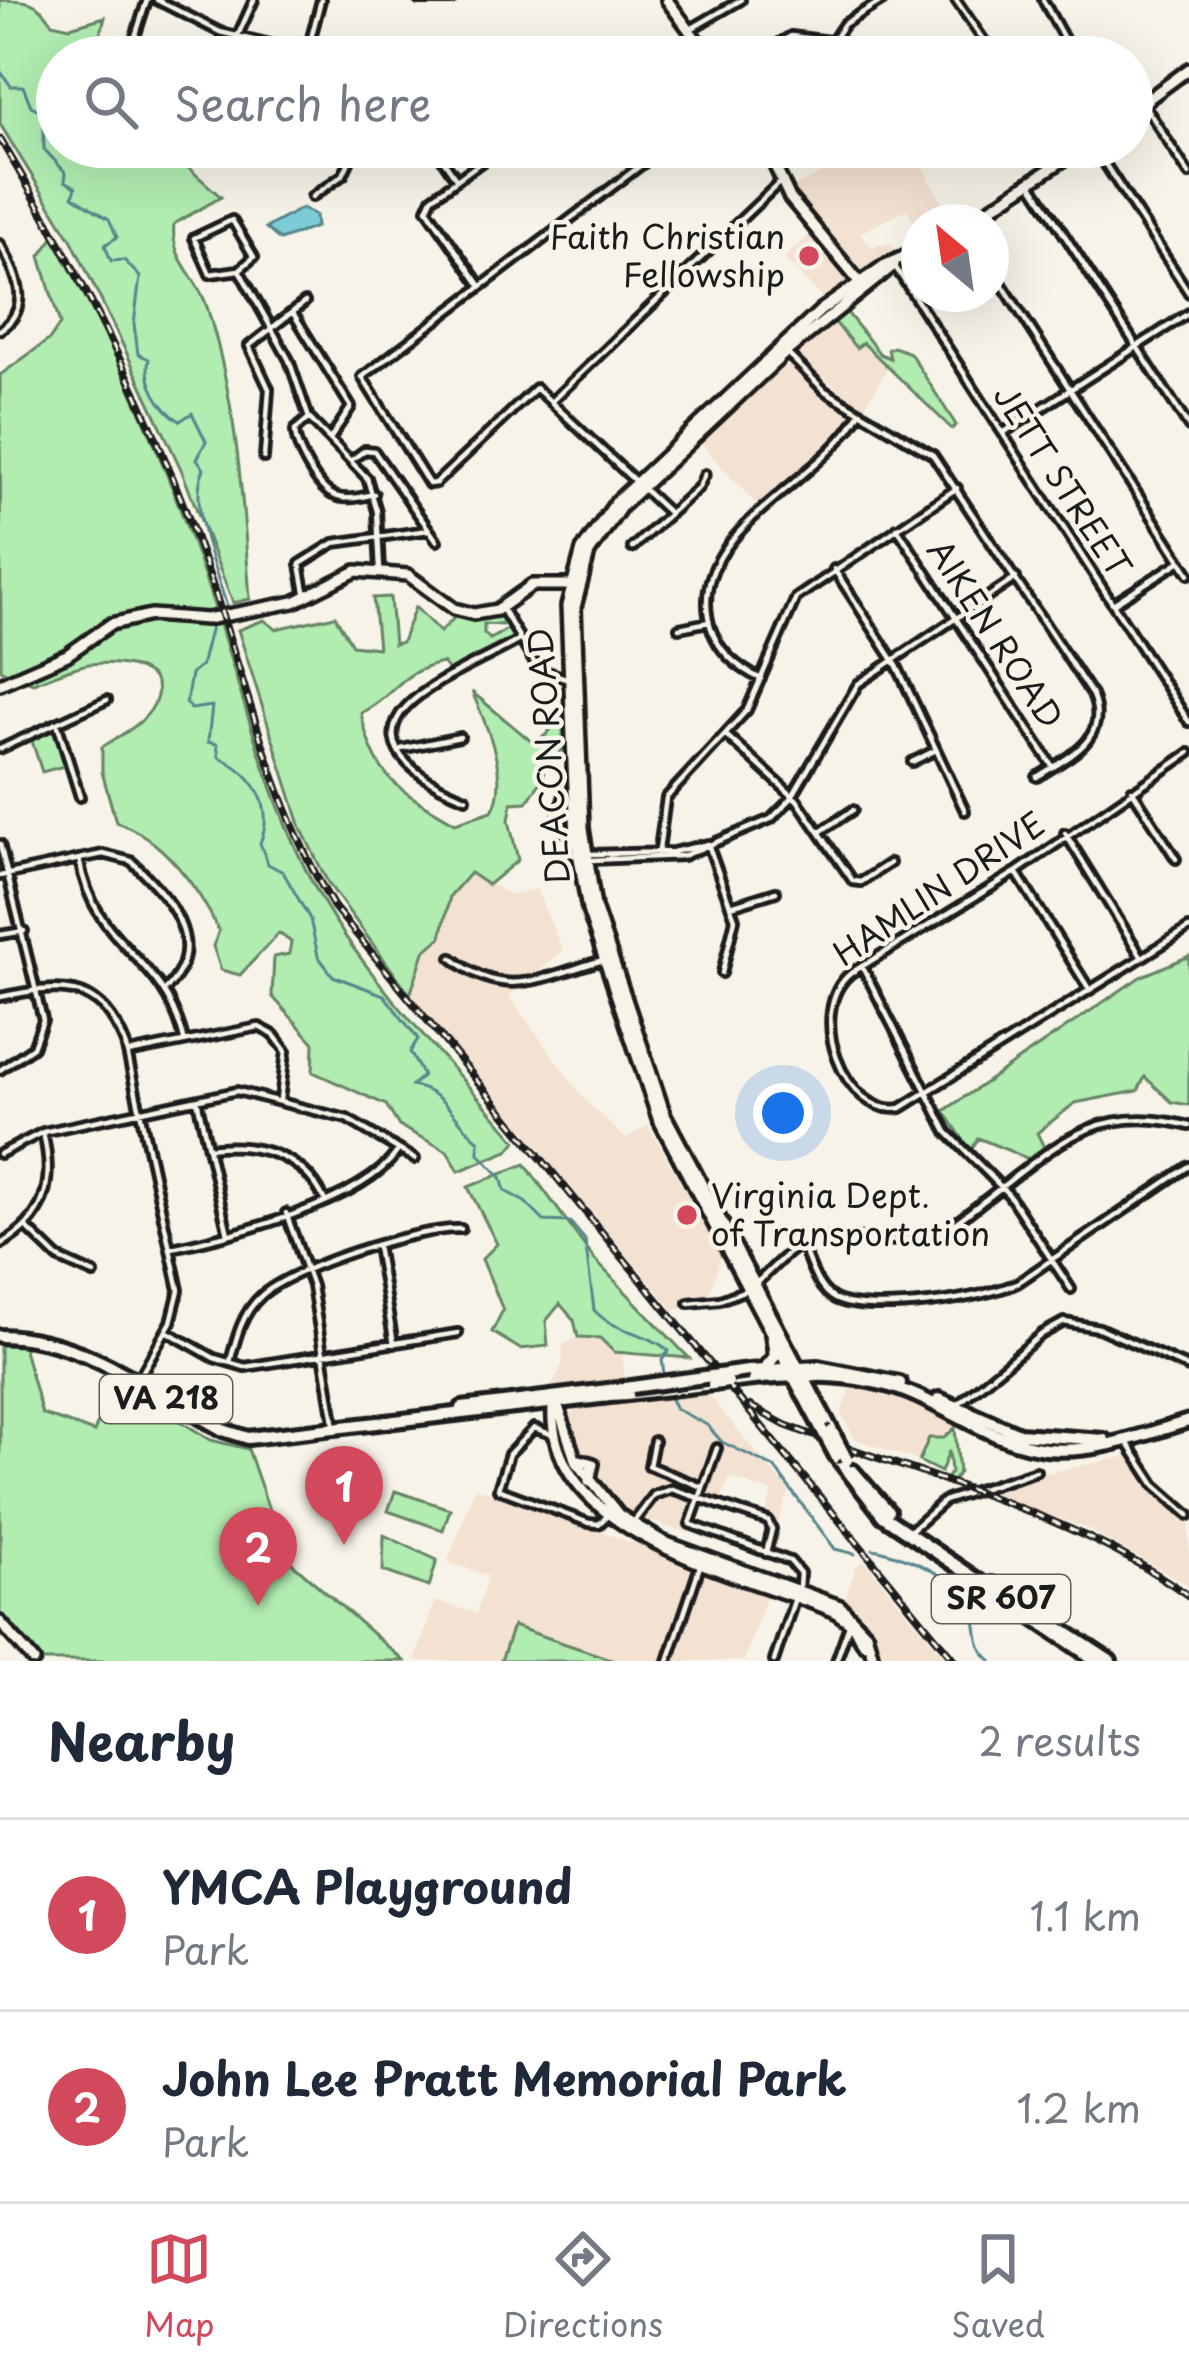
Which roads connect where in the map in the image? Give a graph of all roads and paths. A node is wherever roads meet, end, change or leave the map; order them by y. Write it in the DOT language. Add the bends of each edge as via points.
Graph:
graph roads {
  1 [pos="147,0"];
  2 [pos="157,0"];
  3 [pos="254,0"];
  4 [pos="321,0"];
  5 [pos="423,0"];
  6 [pos="452,0"];
  7 [pos="667,0"];
  8 [pos="740,0"];
  9 [pos="883,0"];
  10 [pos="956,0"];
  11 [pos="1042,0"];
  12 [pos="689,30"];
  13 [pos="136,36"];
  14 [pos="233,36"];
  15 [pos="236,36"];
  16 [pos="312,36"];
  17 [pos="693,36"];
  18 [pos="835,36"];
  19 [pos="980,36"];
  20 [pos="1062,36"];
  21 [pos="1189,69"];
  22 [pos="1153,96"];
  23 [pos="1153,118"];
  24 [pos="346,168"];
  25 [pos="449,168"];
  26 [pos="474,168"];
  27 [pos="636,168"];
  28 [pos="774,168"];
  29 [pos="1055,168"];
  30 [pos="1108,168"];
  31 [pos="1189,174"];
  32 [pos="458,180"];
  33 [pos="780,182"];
  34 [pos="1032,185"];
  35 [pos="312,197"];
  36 [pos="1000,204"];
  37 [pos="0,244"];
  38 [pos="901,261"];
  39 [pos="894,265"];
  40 [pos="239,270"];
  41 [pos="480,285"];
  42 [pos="862,286"];
  43 [pos="1189,293"];
  44 [pos="1009,296"];
  45 [pos="305,302"];
  46 [pos="292,311"];
  47 [pos="1189,314"];
  48 [pos="271,328"];
  49 [pos="0,330"];
  50 [pos="1138,347"];
  51 [pos="783,349"];
  52 [pos="1070,390"];
  53 [pos="552,400"];
  54 [pos="860,412"];
  55 [pos="309,418"];
  56 [pos="1189,427"];
  57 [pos="1003,433"];
  58 [pos="330,439"];
  59 [pos="264,458"];
  60 [pos="353,459"];
  61 [pos="705,474"];
  62 [pos="640,484"];
  63 [pos="957,488"];
  64 [pos="374,494"];
  65 [pos="670,514"];
  66 [pos="897,528"];
  67 [pos="429,530"];
  68 [pos="378,539"];
  69 [pos="437,541"];
  70 [pos="632,548"];
  71 [pos="1181,561"];
  72 [pos="834,569"];
  73 [pos="380,570"];
  74 [pos="1189,574"];
  75 [pos="1016,578"];
  76 [pos="575,585"];
  77 [pos="306,598"];
  78 [pos="1112,604"];
  79 [pos="502,607"];
  80 [pos="955,618"];
  81 [pos="709,622"];
  82 [pos="679,628"];
  83 [pos="519,640"];
  84 [pos="892,658"];
  85 [pos="569,679"];
  86 [pos="760,679"];
  87 [pos="0,684"];
  88 [pos="107,700"];
  89 [pos="1189,722"];
  90 [pos="57,723"];
  91 [pos="726,735"];
  92 [pos="460,737"];
  93 [pos="0,749"];
  94 [pos="399,749"];
  95 [pos="936,750"];
  96 [pos="1189,753"];
  97 [pos="912,762"];
  98 [pos="1053,767"];
  99 [pos="1037,777"];
  100 [pos="1132,790"];
  101 [pos="564,795"];
  102 [pos="793,795"];
  103 [pos="80,797"];
  104 [pos="466,798"];
  105 [pos="853,810"];
  106 [pos="964,811"];
  107 [pos="820,832"];
  108 [pos="1065,833"];
  109 [pos="0,844"];
  110 [pos="708,844"];
  111 [pos="658,855"];
  112 [pos="583,857"];
  113 [pos="80,859"];
  114 [pos="1176,859"];
  115 [pos="890,862"];
  116 [pos="1016,872"];
  117 [pos="10,874"];
  118 [pos="0,876"];
  119 [pos="776,892"];
  120 [pos="731,906"];
  121 [pos="1189,928"];
  122 [pos="24,931"];
  123 [pos="0,934"];
  124 [pos="1141,956"];
  125 [pos="452,958"];
  126 [pos="608,958"];
  127 [pos="862,966"];
  128 [pos="722,974"];
  129 [pos="166,988"];
  130 [pos="1089,988"];
  131 [pos="37,989"];
  132 [pos="0,997"];
  133 [pos="184,1040"];
  134 [pos="128,1053"];
  135 [pos="0,1070"];
  136 [pos="927,1094"];
  137 [pos="197,1097"];
  138 [pos="280,1100"];
  139 [pos="140,1110"];
  140 [pos="1189,1126"];
  141 [pos="43,1132"];
  142 [pos="208,1148"];
  143 [pos="397,1152"];
  144 [pos="0,1154"];
  145 [pos="415,1159"];
  146 [pos="1189,1166"];
  147 [pos="1001,1187"];
  148 [pos="324,1199"];
  149 [pos="286,1213"];
  150 [pos="26,1227"];
  151 [pos="460,1229"];
  152 [pos="228,1234"];
  153 [pos="0,1245"];
  154 [pos="802,1245"];
  155 [pos="377,1246"];
  156 [pos="172,1248"];
  157 [pos="1052,1259"];
  158 [pos="308,1272"];
  159 [pos="94,1274"];
  160 [pos="751,1287"];
  161 [pos="1071,1289"];
  162 [pos="688,1303"];
  163 [pos="166,1331"];
  164 [pos="458,1333"];
  165 [pos="772,1334"];
  166 [pos="0,1336"];
  167 [pos="394,1344"];
  168 [pos="325,1356"];
  169 [pos="230,1364"];
  170 [pos="1189,1368"];
  171 [pos="796,1371"];
  172 [pos="755,1373"];
  173 [pos="837,1377"];
  174 [pos="136,1382"];
  175 [pos="555,1401"];
  176 [pos="954,1411"];
  177 [pos="1189,1421"];
  178 [pos="335,1429"];
  179 [pos="828,1429"];
  180 [pos="559,1435"];
  181 [pos="1126,1439"];
  182 [pos="654,1441"];
  183 [pos="717,1448"];
  184 [pos="1036,1471"];
  185 [pos="703,1487"];
  186 [pos="699,1497"];
  187 [pos="1189,1515"];
  188 [pos="608,1516"];
  189 [pos="630,1527"];
  190 [pos="910,1532"];
  191 [pos="766,1553"];
  192 [pos="702,1561"];
  193 [pos="797,1594"];
  194 [pos="0,1622"];
  195 [pos="850,1622"];
  196 [pos="1066,1637"];
  197 [pos="34,1661"];
  198 [pos="668,1661"];
  199 [pos="774,1661"];
  200 [pos="836,1661"];
  201 [pos="871,1661"];
  202 [pos="1096,1661"];
  203 [pos="1110,1661"];
  1 -- 13 [label="street"];
  2 -- 14 [label="street"];
  3 -- 15 [label="street"];
  4 -- 16 [label="street"];
  5 -- 6 [label="street"];
  7 -- 12 [label="main road"];
  8 -- 12 [label="street"];
  9 -- 18 [label="street"];
  10 -- 19 [label="street"];
  11 -- 20 [label="street"];
  12 -- 17 [label="main road"];
  21 -- 22 [label="main road"];
  23 -- 31 [label="street"];
  24 -- 35 [label="street"];
  25 -- 32 [label="street"];
  26 -- 32 [label="street"];
  27 -- 41 [label="street"];
  28 -- 33 [label="main road"];
  29 -- 34 [label="main road"];
  30 -- 43 [label="street"];
  32 -- 41 [label="street" via="432,199 428,213"];
  33 -- 42 [label="main road"];
  33 -- 53 [label="street"];
  34 -- 36 [label="main road"];
  34 -- 50 [label="street"];
  37 -- 49 [label="street" via="20,298 15,318"];
  38 -- 39 [label="main road, DEACON ROAD / SR 607"];
  39 -- 42 [label="main road, DEACON ROAD / SR 607"];
  39 -- 57 [label="street, JETT STREET"];
  40 -- 40 [label="street" via="210,274 195,236 232,220 254,256"];
  40 -- 48 [label="street"];
  41 -- 53 [label="street" via="363,374 424,480 436,483 536,388"];
  42 -- 51 [label="main road, DEACON ROAD / SR 607"];
  44 -- 52 [label="street"];
  45 -- 46 [label="street"];
  46 -- 48 [label="street"];
  46 -- 58 [label="street" via="351,407"];
  47 -- 50 [label="street"];
  48 -- 55 [label="street"];
  48 -- 59 [label="street" via="249,346 270,400"];
  50 -- 52 [label="street"];
  50 -- 56 [label="street"];
  51 -- 54 [label="street"];
  51 -- 62 [label="main road, DEACON ROAD / SR 607"];
  52 -- 57 [label="street"];
  52 -- 71 [label="street"];
  53 -- 62 [label="street"];
  54 -- 63 [label="street" via="926,449"];
  54 -- 81 [label="street" via="846,435 722,552 708,586"];
  55 -- 58 [label="street"];
  55 -- 64 [label="street" via="295,430 296,443 327,491"];
  57 -- 78 [label="street, JETT STREET"];
  58 -- 60 [label="street"];
  60 -- 64 [label="street"];
  60 -- 67 [label="street" via="374,451"];
  61 -- 65 [label="street"];
  62 -- 65 [label="street"];
  62 -- 76 [label="main road, DEACON ROAD / SR 607" via="594,529"];
  63 -- 66 [label="street"];
  63 -- 75 [label="street"];
  64 -- 68 [label="street"];
  65 -- 70 [label="street"];
  66 -- 72 [label="street"];
  66 -- 80 [label="street, AIKEN ROAD"];
  67 -- 68 [label="street"];
  67 -- 69 [label="street"];
  68 -- 73 [label="street"];
  68 -- 77 [label="street" via="329,544 304,560"];
  71 -- 74 [label="street"];
  71 -- 78 [label="street"];
  72 -- 84 [label="street"];
  72 -- 86 [label="street" via="791,604"];
  73 -- 77 [label="main road" via="345,574"];
  73 -- 79 [label="main road" via="416,578 461,612"];
  75 -- 80 [label="street"];
  75 -- 98 [label="street" via="1098,710 1089,740"];
  76 -- 79 [label="main road" via="532,585"];
  76 -- 85 [label="main road, DEACON ROAD / SR 607"];
  76 -- 112 [label="main road, DEACON ROAD / SR 607"];
  77 -- 87 [label="main road" via="207,619 151,615 111,624"];
  78 -- 89 [label="street, JETT STREET"];
  79 -- 83 [label="street"];
  80 -- 84 [label="street"];
  80 -- 98 [label="street, AIKEN ROAD"];
  81 -- 82 [label="street"];
  81 -- 86 [label="street" via="727,656"];
  83 -- 85 [label="street" via="538,669"];
  83 -- 94 [label="street" via="408,705 397,725"];
  84 -- 95 [label="street"];
  84 -- 102 [label="street" via="852,691"];
  85 -- 112 [label="main road, DEACON ROAD / SR 607"];
  86 -- 91 [label="street"];
  88 -- 90 [label="street"];
  90 -- 93 [label="street"];
  90 -- 103 [label="street"];
  91 -- 102 [label="street"];
  91 -- 111 [label="street" via="666,798"];
  92 -- 94 [label="street"];
  94 -- 104 [label="street" via="418,777"];
  95 -- 97 [label="street"];
  95 -- 106 [label="street"];
  96 -- 100 [label="street, HAMLIN DRIVE"];
  98 -- 99 [label="street"];
  100 -- 108 [label="street, HAMLIN DRIVE"];
  100 -- 114 [label="street"];
  101 -- 112 [label="street" via="559,815 571,854"];
  102 -- 107 [label="street"];
  102 -- 110 [label="street" via="771,819"];
  105 -- 107 [label="street"];
  107 -- 115 [label="street" via="860,883"];
  108 -- 116 [label="street, HAMLIN DRIVE"];
  108 -- 124 [label="street"];
  109 -- 117 [label="street"];
  110 -- 111 [label="street" via="682,856"];
  110 -- 120 [label="street"];
  111 -- 112 [label="street"];
  112 -- 126 [label="main road, DEACON ROAD / SR 607"];
  113 -- 117 [label="street"];
  113 -- 129 [label="street" via="94,913"];
  113 -- 129 [label="street" via="108,854 131,861 184,929 188,960"];
  116 -- 127 [label="street, HAMLIN DRIVE"];
  116 -- 130 [label="street"];
  117 -- 118 [label="street"];
  117 -- 122 [label="street"];
  119 -- 120 [label="street"];
  120 -- 128 [label="street" via="735,929"];
  121 -- 124 [label="street, HAMLIN DRIVE"];
  122 -- 123 [label="street"];
  122 -- 131 [label="street"];
  124 -- 130 [label="street, HAMLIN DRIVE"];
  125 -- 126 [label="street" via="478,979 502,985"];
  126 -- 160 [label="main road, DEACON ROAD / SR 607" via="665,1115"];
  127 -- 136 [label="street"];
  127 -- 136 [label="street, HAMLIN DRIVE" via="839,983 827,1010 828,1033 849,1076 878,1109"];
  129 -- 133 [label="street"];
  130 -- 136 [label="street, HAMLIN DRIVE"];
  131 -- 132 [label="street"];
  131 -- 134 [label="street" via="95,999"];
  131 -- 135 [label="street" via="39,1037"];
  133 -- 134 [label="street"];
  133 -- 138 [label="street" via="247,1026 269,1031 287,1057"];
  134 -- 139 [label="street"];
  136 -- 147 [label="street" via="956,1144"];
  137 -- 138 [label="street" via="237,1091"];
  137 -- 139 [label="street"];
  137 -- 142 [label="street"];
  138 -- 143 [label="street" via="347,1119"];
  139 -- 141 [label="street"];
  139 -- 156 [label="street"];
  140 -- 147 [label="street" via="1136,1118 1089,1127"];
  141 -- 144 [label="street"];
  141 -- 150 [label="street" via="49,1180"];
  142 -- 148 [label="street" via="241,1146 287,1158 307,1171"];
  142 -- 152 [label="street"];
  143 -- 145 [label="street"];
  143 -- 148 [label="street" via="375,1178"];
  146 -- 157 [label="street"];
  147 -- 154 [label="street" via="924,1238 856,1234"];
  147 -- 157 [label="street"];
  148 -- 149 [label="street"];
  149 -- 152 [label="street"];
  149 -- 158 [label="street"];
  150 -- 153 [label="street"];
  150 -- 159 [label="street" via="58,1258"];
  151 -- 155 [label="street" via="423,1229"];
  152 -- 156 [label="street"];
  154 -- 157 [label="street" via="824,1290 860,1304 990,1293"];
  154 -- 160 [label="street"];
  155 -- 158 [label="street"];
  155 -- 167 [label="street"];
  156 -- 163 [label="street" via="179,1296"];
  157 -- 161 [label="street"];
  158 -- 168 [label="street"];
  158 -- 169 [label="street" via="256,1300"];
  160 -- 162 [label="street"];
  160 -- 165 [label="main road, DEACON ROAD / SR 607"];
  160 -- 171 [label="main road, DEACON ROAD / SR 607"];
  163 -- 169 [label="street"];
  163 -- 174 [label="street"];
  164 -- 167 [label="street"];
  165 -- 171 [label="main road, DEACON ROAD / SR 607"];
  165 -- 172 [label="main road" via="775,1356"];
  166 -- 174 [label="main road, VA 218" via="56,1342"];
  167 -- 168 [label="street"];
  168 -- 169 [label="street"];
  168 -- 178 [label="street"];
  170 -- 176 [label="street" via="1090,1325 1064,1322"];
  171 -- 172 [label="main road, VA 218"];
  171 -- 173 [label="main road, VA 218"];
  171 -- 176 [label="main road, VA 218" via="871,1374"];
  171 -- 179 [label="main road, SR 607"];
  172 -- 175 [label="main road, VA 218, bridge"];
  173 -- 176 [label="main road, VA 218"];
  173 -- 179 [label="main road" via="819,1391"];
  174 -- 178 [label="main road, VA 218" via="239,1436"];
  175 -- 178 [label="main road, VA 218"];
  175 -- 180 [label="main road"];
  175 -- 189 [label="main road" via="572,1456"];
  176 -- 181 [label="main road, VA 218" via="1044,1440"];
  177 -- 181 [label="main road, VA 218"];
  179 -- 190 [label="main road, SR 607, bridge" via="842,1458"];
  180 -- 188 [label="main road" via="575,1474"];
  180 -- 188 [label="street" via="549,1438 536,1427 509,1454 498,1489 589,1523"];
  181 -- 187 [label="street" via="1155,1485"];
  182 -- 185 [label="street" via="649,1466"];
  183 -- 185 [label="street"];
  184 -- 190 [label="street" via="944,1501"];
  185 -- 186 [label="street"];
  186 -- 189 [label="street" via="663,1490"];
  186 -- 191 [label="street" via="768,1521"];
  186 -- 191 [label="street" via="690,1524"];
  188 -- 189 [label="main road"];
  189 -- 192 [label="main road"];
  190 -- 196 [label="main road, SR 607"];
  191 -- 193 [label="street" via="796,1566"];
  192 -- 193 [label="main road"];
  192 -- 198 [label="street"];
  193 -- 195 [label="main road"];
  193 -- 199 [label="street"];
  193 -- 201 [label="main road" via="851,1615 866,1634"];
  194 -- 197 [label="main road"];
  195 -- 200 [label="street"];
  195 -- 201 [label="main road"];
  196 -- 202 [label="main road, SR 607"];
  196 -- 203 [label="main road, SR 607"];
}
